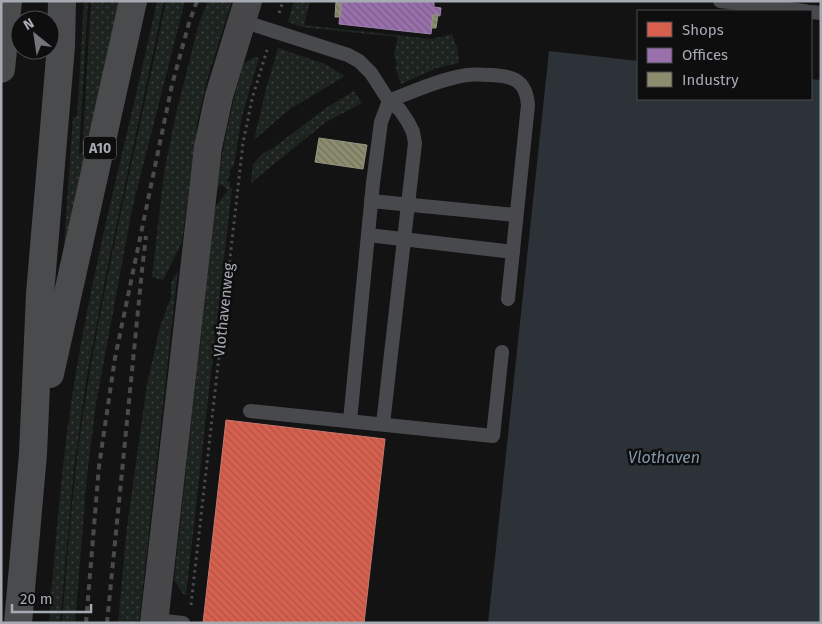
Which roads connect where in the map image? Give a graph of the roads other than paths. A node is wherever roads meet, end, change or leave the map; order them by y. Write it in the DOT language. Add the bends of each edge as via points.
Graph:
graph roads {
  1 [pos="8,1"];
  2 [pos="62,1"];
  3 [pos="133,1"];
  4 [pos="720,1"];
  5 [pos="796,10"];
  6 [pos="245,11"];
  7 [pos="1,69"];
  8 [pos="389,101"];
  9 [pos="371,201"];
  10 [pos="408,205"];
  11 [pos="516,215"];
  12 [pos="368,235"];
  13 [pos="404,239"];
  14 [pos="513,252"];
  15 [pos="508,299"];
  16 [pos="502,352"];
  17 [pos="250,411"];
  18 [pos="350,421"];
  19 [pos="383,424"];
  20 [pos="33,454"];
  21 [pos="186,618"];
  22 [pos="154,621"];
  23 [pos="18,623"];
  1 -- 7 [label="highway"];
  2 -- 20 [label="highway, A10" via="40,294"];
  3 -- 20 [label="highway, A10"];
  4 -- 5 [label="lane"];
  6 -- 8 [label="lane" via="273,32 354,57 366,66"];
  6 -- 22 [label="main road" via="219,96 207,154"];
  8 -- 9 [label="lane" via="382,122"];
  8 -- 10 [label="lane" via="400,110 413,132 415,143"];
  8 -- 11 [label="lane" via="468,75 504,75 518,81 527,96 528,105"];
  9 -- 10 [label="lane"];
  9 -- 12 [label="lane"];
  10 -- 11 [label="lane"];
  10 -- 13 [label="lane"];
  11 -- 14 [label="lane"];
  12 -- 13 [label="lane"];
  12 -- 18 [label="lane"];
  13 -- 14 [label="lane"];
  13 -- 19 [label="lane"];
  14 -- 15 [label="lane"];
  16 -- 19 [label="lane" via="493,436"];
  17 -- 18 [label="lane"];
  18 -- 19 [label="lane"];
  20 -- 23 [label="highway, A10"];
  21 -- 22 [label="lane"];
}
